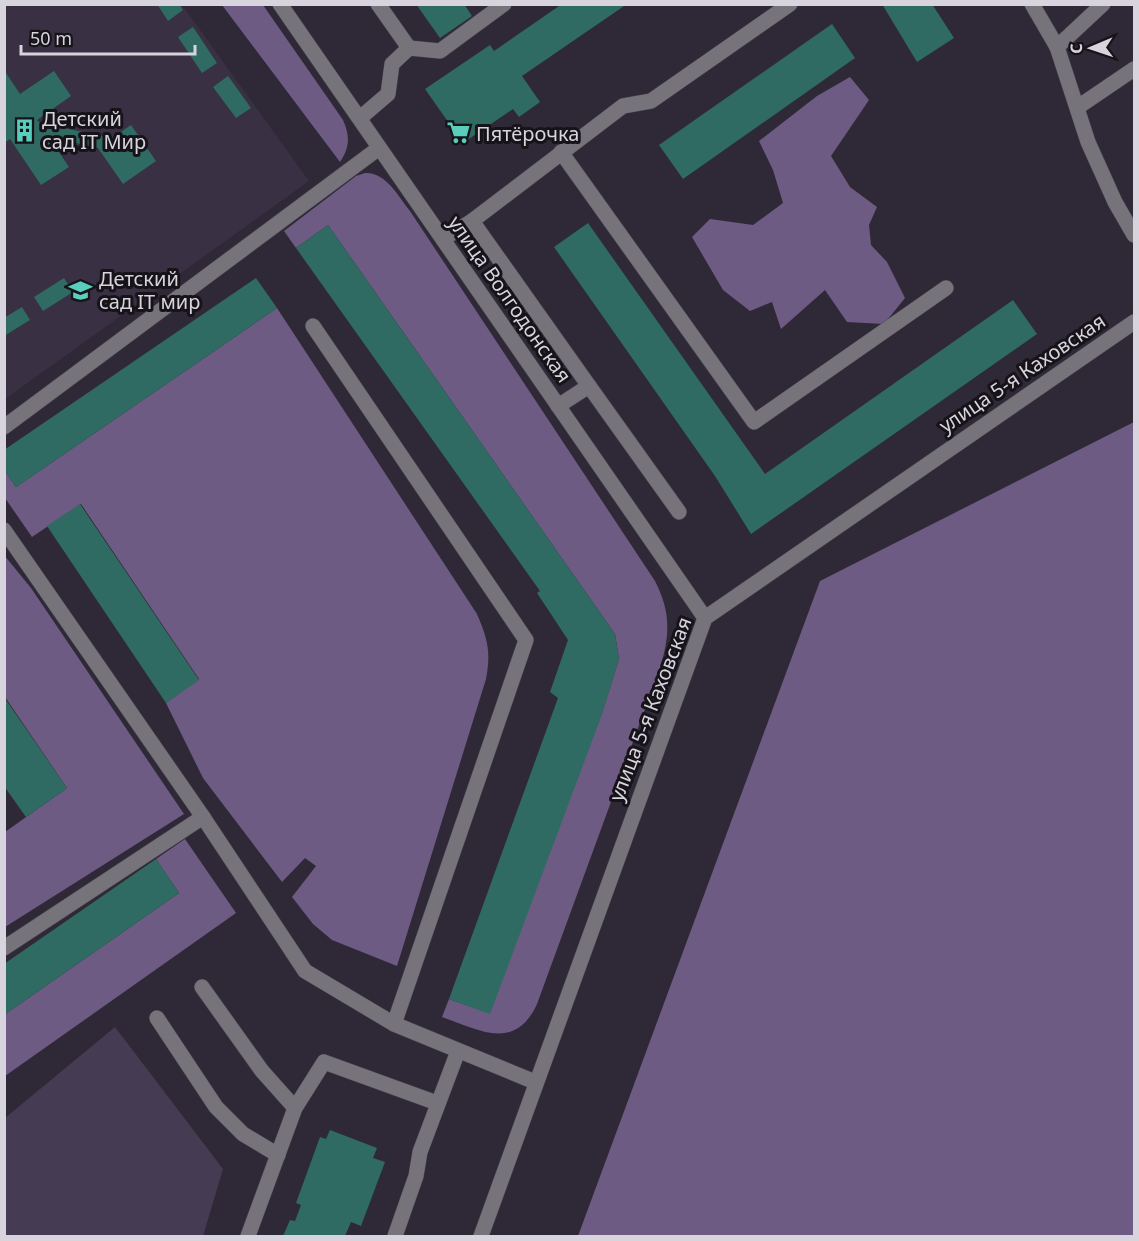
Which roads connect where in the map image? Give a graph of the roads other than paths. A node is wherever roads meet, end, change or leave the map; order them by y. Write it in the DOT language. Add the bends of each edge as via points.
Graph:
graph roads {
  1 [pos="280,4"];
  2 [pos="378,4"];
  3 [pos="504,4"];
  4 [pos="790,4"];
  5 [pos="1032,4"];
  6 [pos="1103,4"];
  7 [pos="1058,47"];
  8 [pos="409,48"];
  9 [pos="1134,69"];
  10 [pos="1078,107"];
  11 [pos="360,118"];
  12 [pos="380,148"];
  13 [pos="561,152"];
  14 [pos="472,221"];
  15 [pos="1134,235"];
  16 [pos="443,239"];
  17 [pos="946,288"];
  18 [pos="1134,322"];
  19 [pos="313,326"];
  20 [pos="589,387"];
  21 [pos="558,406"];
  22 [pos="4,427"];
  23 [pos="679,512"];
  24 [pos="4,530"];
  25 [pos="705,618"];
  26 [pos="203,817"];
  27 [pos="4,948"];
  28 [pos="202,987"];
  29 [pos="156,1018"];
  30 [pos="394,1023"];
  31 [pos="458,1050"];
  32 [pos="535,1082"];
  33 [pos="437,1103"];
  34 [pos="295,1108"];
  35 [pos="278,1155"];
  36 [pos="248,1236"];
  37 [pos="395,1236"];
  38 [pos="481,1236"];
  1 -- 11 [label="street, улица Волгодонская"];
  2 -- 8 [label="street"];
  3 -- 8 [label="street" via="440,51"];
  4 -- 13 [label="street" via="651,101 623,106"];
  5 -- 7 [label="street"];
  6 -- 7 [label="street"];
  7 -- 10 [label="street"];
  8 -- 11 [label="street" via="392,64 388,94"];
  9 -- 10 [label="street"];
  10 -- 15 [label="street" via="1088,142"];
  11 -- 12 [label="street, улица Волгодонская"];
  12 -- 16 [label="street, улица Волгодонская"];
  12 -- 22 [label="street"];
  13 -- 14 [label="street"];
  13 -- 17 [label="street" via="754,422"];
  14 -- 16 [label="street"];
  14 -- 20 [label="street"];
  16 -- 21 [label="street, улица Волгодонская"];
  18 -- 25 [label="street, улица 5-я Каховская"];
  19 -- 30 [label="street" via="526,640"];
  20 -- 21 [label="street"];
  20 -- 23 [label="street"];
  21 -- 25 [label="street, улица Волгодонская"];
  24 -- 26 [label="street"];
  25 -- 32 [label="street, улица 5-я Каховская"];
  26 -- 27 [label="street"];
  26 -- 30 [label="street" via="305,972"];
  28 -- 34 [label="street" via="262,1071"];
  29 -- 35 [label="street" via="216,1107 243,1134"];
  30 -- 31 [label="street"];
  31 -- 32 [label="street"];
  31 -- 33 [label="street"];
  32 -- 38 [label="street, улица 5-я Каховская"];
  33 -- 34 [label="street" via="324,1062"];
  33 -- 37 [label="street"];
  34 -- 35 [label="street"];
  35 -- 36 [label="street"];
}
